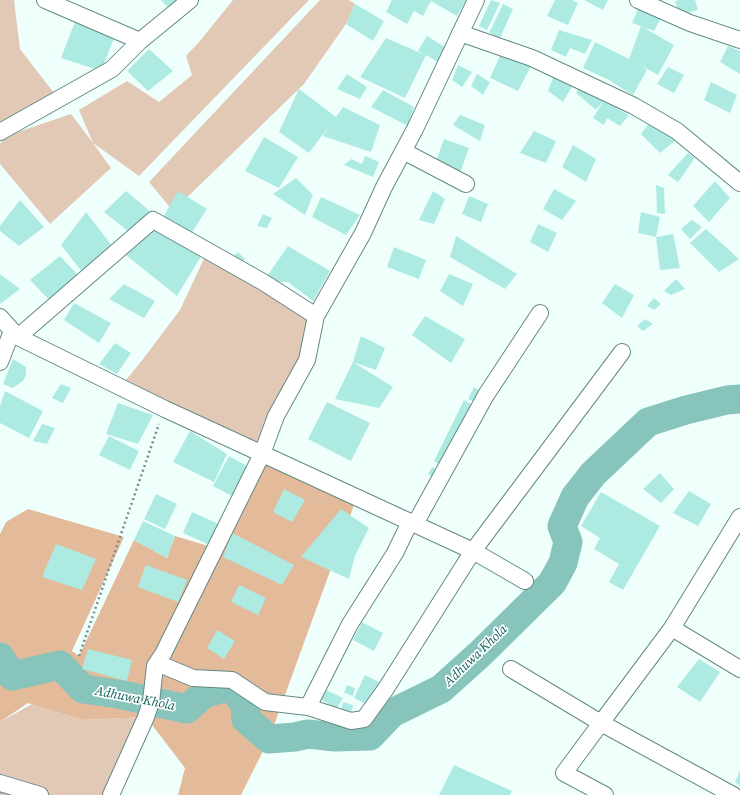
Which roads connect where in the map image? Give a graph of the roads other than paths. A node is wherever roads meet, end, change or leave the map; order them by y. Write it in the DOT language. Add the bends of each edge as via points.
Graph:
graph roads {
  1 [pos="45,0"];
  2 [pos="190,0"];
  3 [pos="476,0"];
  4 [pos="638,0"];
  5 [pos="460,33"];
  6 [pos="740,40"];
  7 [pos="140,41"];
  8 [pos="0,132"];
  9 [pos="403,151"];
  10 [pos="740,183"];
  11 [pos="466,184"];
  12 [pos="540,313"];
  13 [pos="316,316"];
  14 [pos="0,317"];
  15 [pos="15,334"];
  16 [pos="622,352"];
  17 [pos="0,362"];
  18 [pos="262,454"];
  19 [pos="740,517"];
  20 [pos="412,523"];
  21 [pos="473,551"];
  22 [pos="525,581"];
  23 [pos="672,628"];
  24 [pos="157,663"];
  25 [pos="511,669"];
  26 [pos="740,669"];
  27 [pos="308,707"];
  28 [pos="601,723"];
  29 [pos="0,783"];
  30 [pos="714,790"];
  31 [pos="40,795"];
  32 [pos="111,795"];
  33 [pos="605,795"];
  34 [pos="733,795"];
  1 -- 7 [label="street"];
  2 -- 7 [label="street"];
  3 -- 5 [label="street"];
  4 -- 6 [label="street" via="690,23"];
  5 -- 9 [label="street"];
  5 -- 10 [label="street" via="532,58 634,106 677,131"];
  7 -- 8 [label="street" via="112,69"];
  9 -- 11 [label="street"];
  9 -- 13 [label="street" via="363,233"];
  12 -- 20 [label="street" via="486,395"];
  13 -- 15 [label="street" via="263,282 153,220"];
  13 -- 18 [label="street" via="307,360 276,416"];
  14 -- 15 [label="street"];
  15 -- 17 [label="street"];
  15 -- 18 [label="street"];
  16 -- 21 [label="street"];
  18 -- 20 [label="street"];
  18 -- 24 [label="street"];
  19 -- 23 [label="street"];
  20 -- 21 [label="street"];
  20 -- 27 [label="street" via="350,624"];
  21 -- 22 [label="street"];
  21 -- 27 [label="street" via="385,690 364,718 351,721"];
  23 -- 26 [label="street"];
  23 -- 28 [label="street"];
  24 -- 27 [label="street" via="193,678 232,680 265,702"];
  24 -- 32 [label="street" via="146,717"];
  25 -- 28 [label="street"];
  28 -- 30 [label="street"];
  28 -- 33 [label="street" via="564,773"];
  29 -- 31 [label="street"];
  30 -- 34 [label="street"];
}
